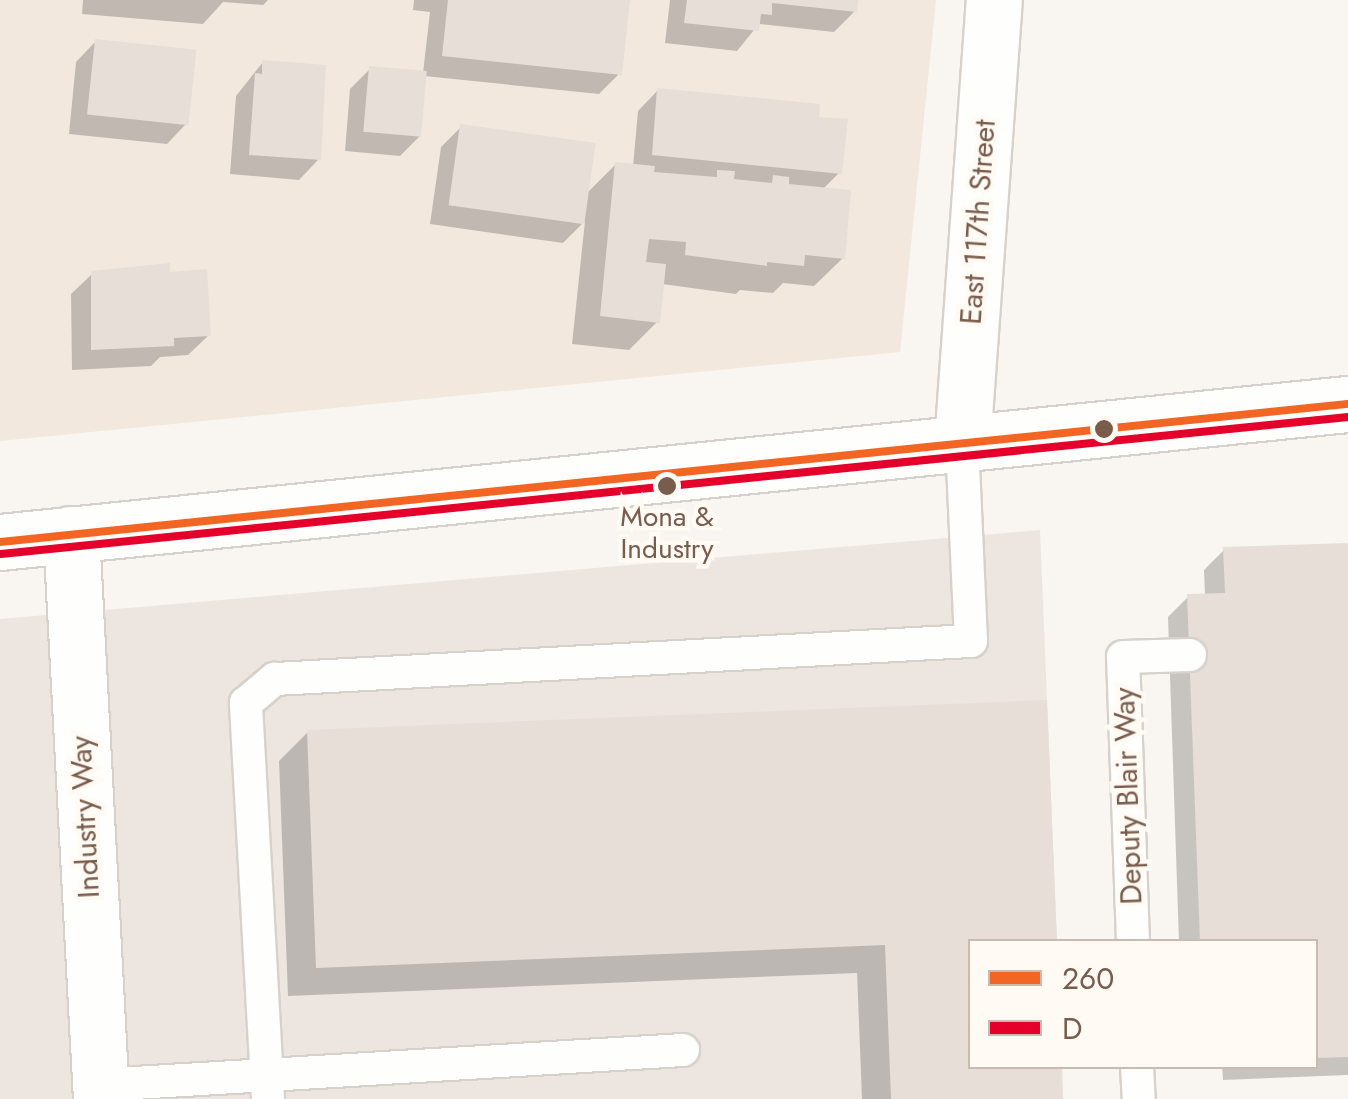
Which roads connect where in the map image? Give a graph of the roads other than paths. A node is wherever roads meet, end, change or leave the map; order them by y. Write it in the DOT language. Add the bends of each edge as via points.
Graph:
graph roads {
  1 [pos="994,0"];
  2 [pos="1348,404"];
  3 [pos="962,444"];
  4 [pos="70,534"];
  5 [pos="0,542"];
  6 [pos="1190,655"];
  7 [pos="1133,939"];
  8 [pos="683,1050"];
  9 [pos="1137,1069"];
  10 [pos="267,1087"];
  11 [pos="101,1092"];
  12 [pos="1138,1099"];
  1 -- 3 [label="street, East 117th Street"];
  2 -- 3 [label="street"];
  3 -- 4 [label="street"];
  3 -- 10 [label="lane" via="971,642 275,679 246,703"];
  4 -- 5 [label="street"];
  4 -- 11 [label="street, Industry Way"];
  6 -- 7 [label="lane, Deputy Blair Way" via="1122,657"];
  8 -- 10 [label="lane"];
  9 -- 12 [label="lane"];
  10 -- 11 [label="lane"];
}
